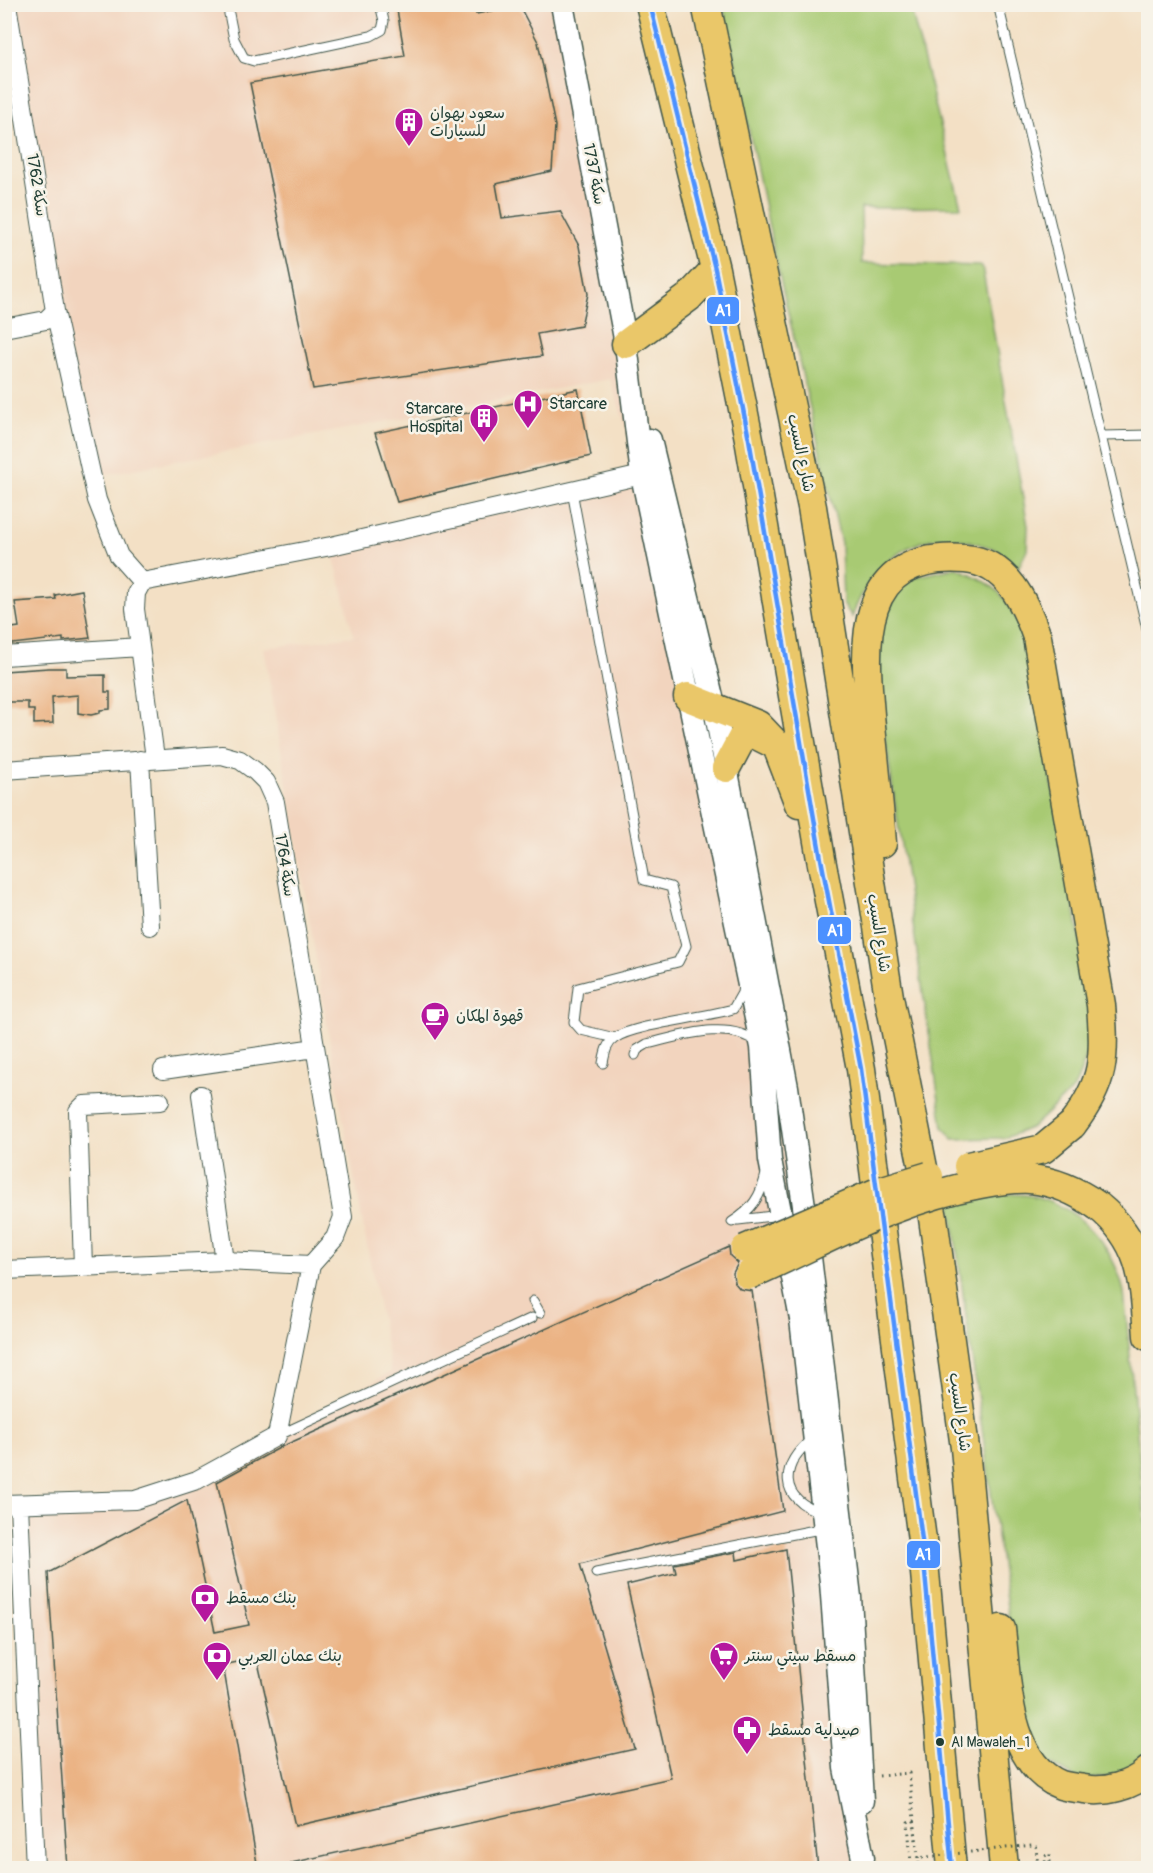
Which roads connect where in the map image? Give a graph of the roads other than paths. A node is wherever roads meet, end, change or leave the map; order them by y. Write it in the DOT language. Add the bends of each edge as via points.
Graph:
graph roads {
  1 [pos="8,4"];
  2 [pos="227,4"];
  3 [pos="333,4"];
  4 [pos="346,4"];
  5 [pos="380,4"];
  6 [pos="562,4"];
  7 [pos="650,4"];
  8 [pos="706,4"];
  9 [pos="998,4"];
  10 [pos="715,269"];
  11 [pos="55,311"];
  12 [pos="4,328"];
  13 [pos="626,344"];
  14 [pos="1149,435"];
  15 [pos="1103,436"];
  16 [pos="642,475"];
  17 [pos="572,491"];
  18 [pos="142,582"];
  19 [pos="1149,633"];
  20 [pos="140,647"];
  21 [pos="4,656"];
  22 [pos="688,697"];
  23 [pos="715,709"];
  24 [pos="776,744"];
  25 [pos="147,759"];
  26 [pos="726,768"];
  27 [pos="4,770"];
  28 [pos="821,859"];
  29 [pos="150,926"];
  30 [pos="745,959"];
  31 [pos="889,997"];
  32 [pos="615,1038"];
  33 [pos="762,1047"];
  34 [pos="315,1048"];
  35 [pos="635,1055"];
  36 [pos="603,1063"];
  37 [pos="163,1070"];
  38 [pos="201,1095"];
  39 [pos="160,1101"];
  40 [pos="770,1160"];
  41 [pos="804,1213"];
  42 [pos="778,1215"];
  43 [pos="225,1261"];
  44 [pos="311,1265"];
  45 [pos="83,1267"];
  46 [pos="4,1270"];
  47 [pos="533,1301"];
  48 [pos="1149,1336"];
  49 [pos="277,1436"];
  50 [pos="965,1448"];
  51 [pos="12,1504"];
  52 [pos="829,1520"];
  53 [pos="596,1573"];
  54 [pos="1149,1771"];
  55 [pos="863,1863"];
  56 [pos="35,1869"];
  57 [pos="952,1869"];
  58 [pos="1004,1869"];
  1 -- 11 [label="street, سكة 1762"];
  2 -- 5 [label="lane" via="234,39 244,58 254,61 371,36 382,30"];
  3 -- 4 [label="lane"];
  6 -- 13 [label="street, سكة 1737"];
  7 -- 10 [label="highway"];
  8 -- 31 [label="highway, شارع السيب" via="812,507"];
  9 -- 15 [label="lane"];
  10 -- 13 [label="highway" via="689,297"];
  10 -- 28 [label="highway" via="752,451"];
  11 -- 12 [label="street" via="46,320"];
  11 -- 18 [label="street, سكة 1762" via="97,500 119,556"];
  13 -- 16 [label="street"];
  13 -- 23 [label="street" via="637,373"];
  14 -- 15 [label="lane"];
  15 -- 19 [label="lane"];
  16 -- 17 [label="street"];
  16 -- 22 [label="street"];
  17 -- 18 [label="street" via="331,546"];
  17 -- 32 [label="lane" via="644,880 671,887 686,946 678,962 578,988 574,1022 581,1030"];
  18 -- 20 [label="street" via="136,593 135,609"];
  20 -- 21 [label="street"];
  20 -- 25 [label="street"];
  22 -- 23 [label="highway"];
  22 -- 30 [label="street"];
  23 -- 24 [label="highway" via="758,725"];
  23 -- 26 [label="street"];
  24 -- 26 [label="highway" via="754,734 743,736"];
  24 -- 28 [label="highway"];
  25 -- 27 [label="street, سكة 1764"];
  25 -- 29 [label="street"];
  25 -- 34 [label="street, سكة 1764" via="222,755 240,760 266,782 275,802"];
  26 -- 41 [label="street" via="787,1087"];
  28 -- 57 [label="highway" via="861,1069 895,1320 922,1540"];
  30 -- 32 [label="lane" via="742,993 733,1008"];
  30 -- 33 [label="street"];
  31 -- 48 [label="highway, bridge" via="894,969 866,672 867,629 874,604 904,569 921,561 973,560 1014,585 1025,602 1039,648 1101,1005 1101,1074 1091,1100 1072,1125 1043,1149 922,1177 880,1191 747,1262 923,1197 1009,1179 1032,1179 1079,1193 1116,1221 1130,1240 1143,1275"];
  31 -- 50 [label="highway, شارع السيب" via="933,1218"];
  32 -- 36 [label="lane" via="606,1049"];
  33 -- 35 [label="lane" via="734,1030 717,1031 647,1044"];
  33 -- 40 [label="street"];
  34 -- 37 [label="street"];
  34 -- 44 [label="street, سكة 1764" via="343,1217 335,1238"];
  38 -- 43 [label="street"];
  39 -- 45 [label="street" via="84,1105 78,1111"];
  40 -- 42 [label="street"];
  40 -- 42 [label="lane" via="762,1192 753,1206 734,1221"];
  41 -- 42 [label="lane"];
  41 -- 52 [label="street"];
  42 -- 52 [label="street" via="801,1319 814,1437"];
  43 -- 44 [label="street"];
  43 -- 45 [label="street"];
  44 -- 49 [label="street"];
  45 -- 46 [label="street"];
  47 -- 49 [label="lane" via="536,1315"];
  49 -- 51 [label="street" via="169,1492 135,1500"];
  50 -- 54 [label="highway" via="991,1550 1017,1734 1026,1756 1039,1771 1061,1785 1094,1791 1122,1786"];
  50 -- 58 [label="highway, شارع السيب"];
  51 -- 56 [label="street"];
  52 -- 53 [label="lane"];
  52 -- 55 [label="street" via="845,1768"];
  52 -- 55 [label="street" via="850,1597 862,1778"];
}
